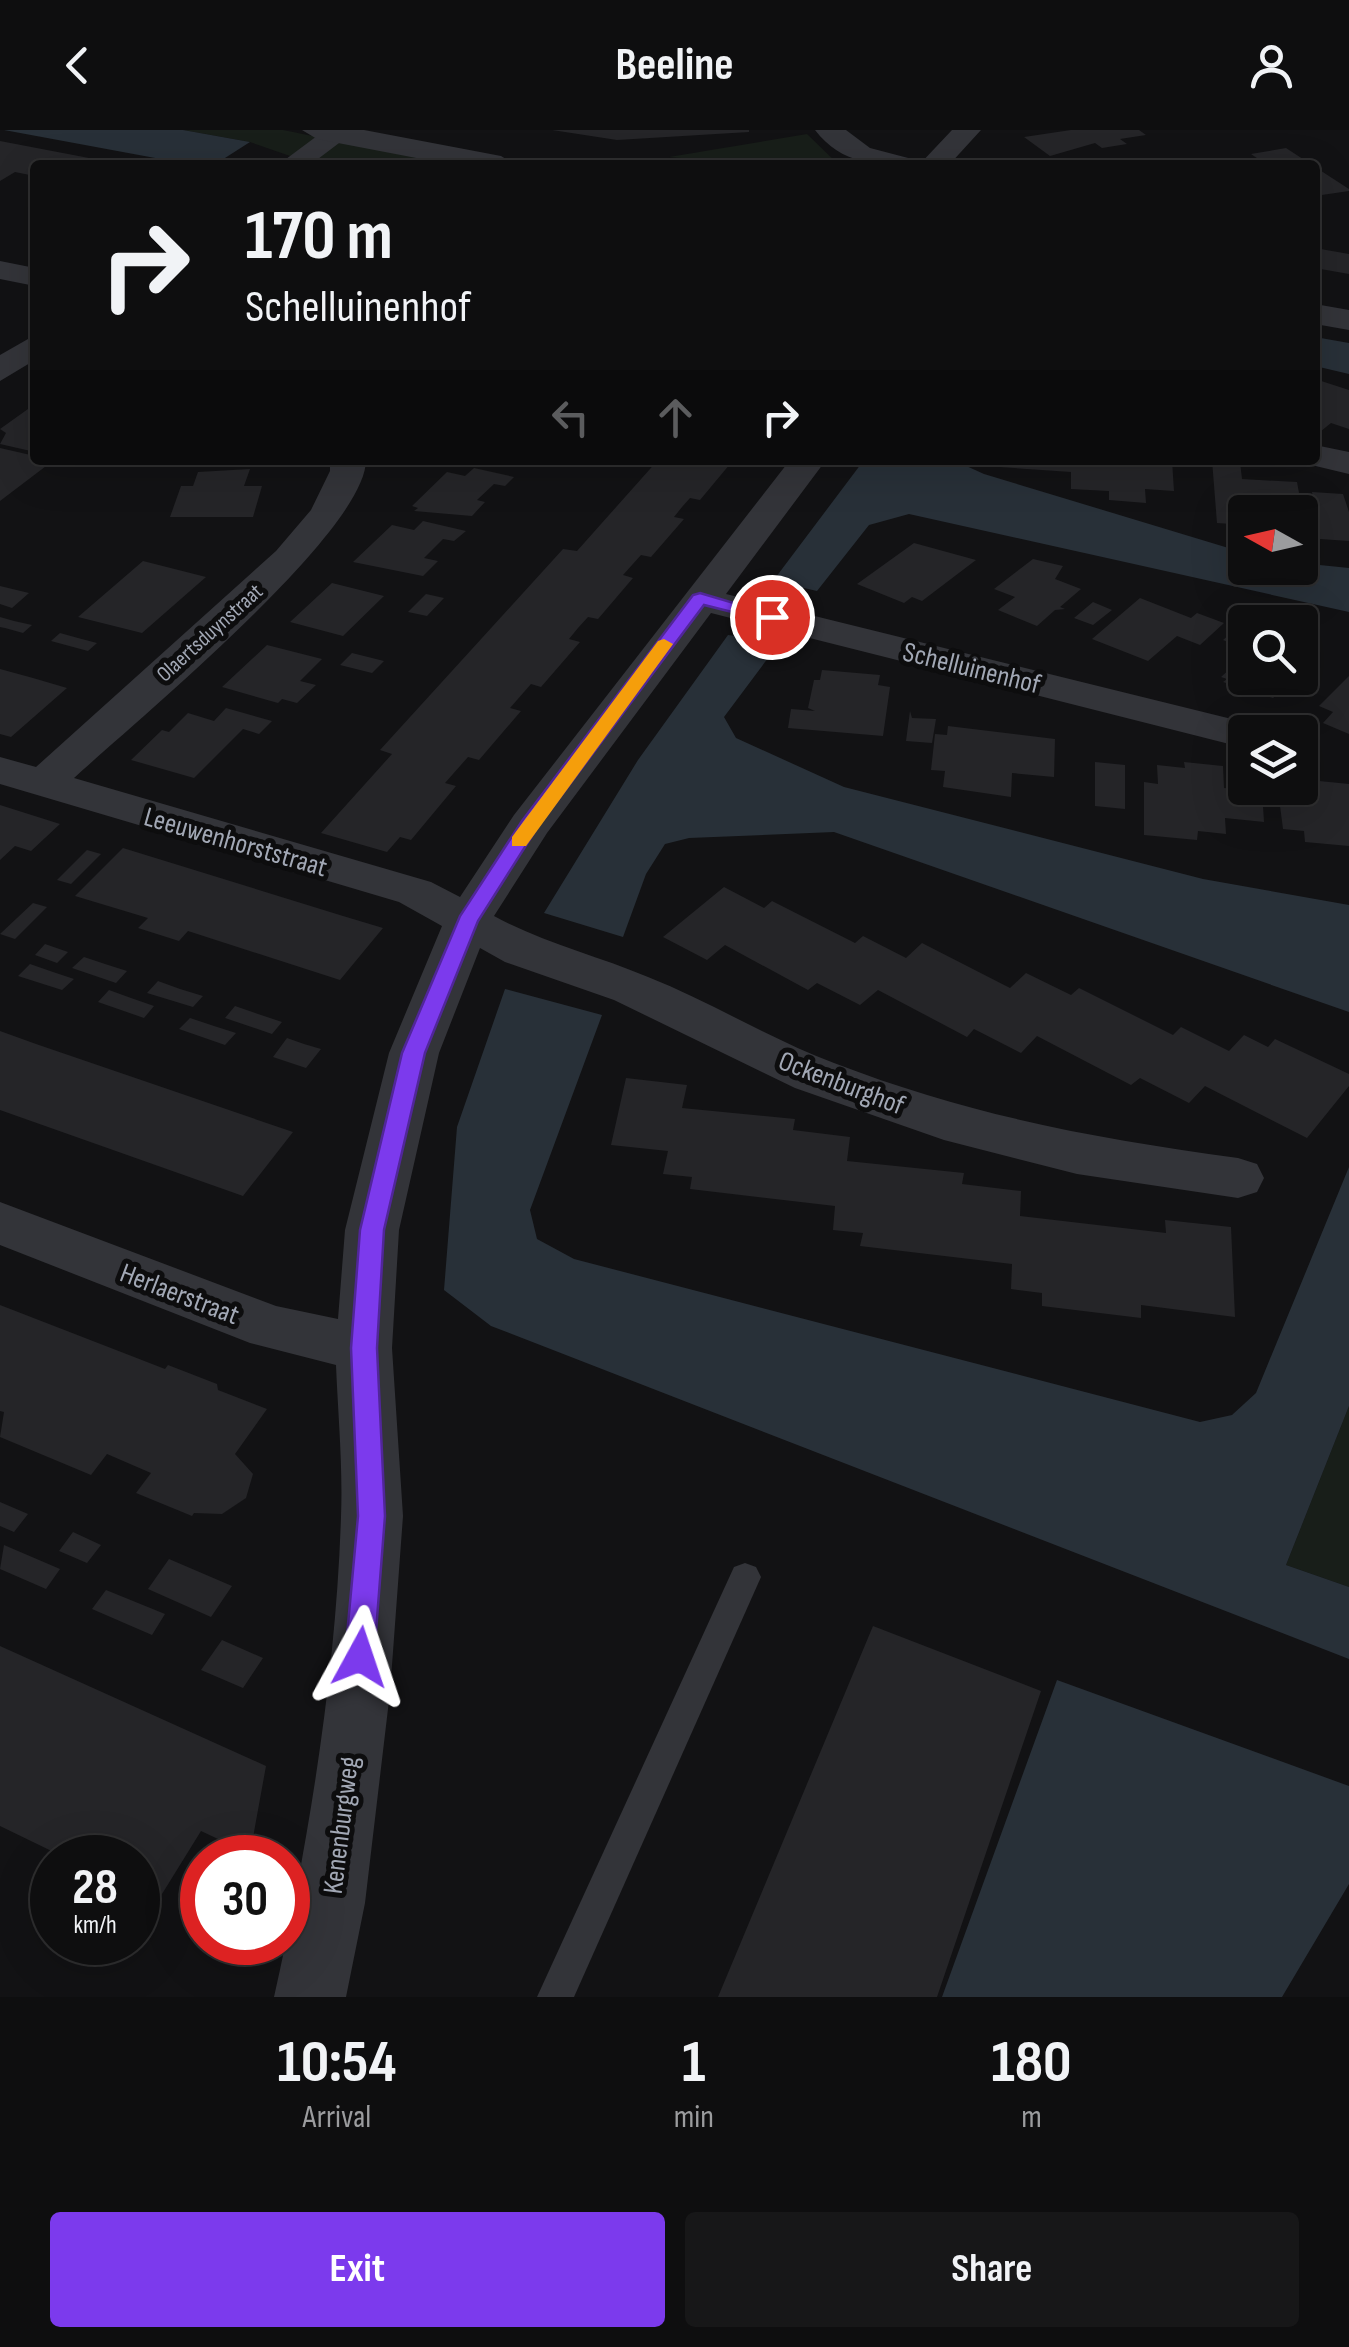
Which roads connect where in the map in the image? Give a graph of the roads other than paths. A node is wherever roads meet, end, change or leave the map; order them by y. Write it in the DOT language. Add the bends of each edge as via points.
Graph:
graph roads {
  1 [pos="830,130"];
  2 [pos="967,130"];
  3 [pos="327,132"];
  4 [pos="297,160"];
  5 [pos="475,160"];
  6 [pos="883,160"];
  7 [pos="937,160"];
  8 [pos="0,270"];
  9 [pos="30,277"];
  10 [pos="1320,315"];
  11 [pos="1349,320"];
  12 [pos="30,349"];
  13 [pos="0,371"];
  14 [pos="1320,457"];
  15 [pos="1349,464"];
  16 [pos="348,465"];
  17 [pos="804,465"];
  18 [pos="700,598"];
  19 [pos="1228,730"];
  20 [pos="0,770"];
  21 [pos="42,784"];
  22 [pos="467,921"];
  23 [pos="1238,1178"];
  24 [pos="0,1223"];
  25 [pos="364,1348"];
  26 [pos="744,1577"];
  27 [pos="310,1997"];
  28 [pos="555,1997"];
  1 -- 6 [label="street" via="860,154"];
  2 -- 7 [label="street"];
  3 -- 4 [label="street"];
  3 -- 5 [label="street"];
  8 -- 9 [label="street"];
  10 -- 11 [label="street"];
  12 -- 13 [label="street"];
  14 -- 15 [label="street"];
  16 -- 21 [label="street, Olaertsduynstraat" via="328,514 290,559"];
  17 -- 18 [label="street, Kenenburgweg"];
  18 -- 19 [label="street, Schelluinenhof"];
  18 -- 22 [label="street, Kenenburgweg" via="530,825"];
  20 -- 21 [label="street, Leeuwenhorststraat"];
  21 -- 22 [label="street, Leeuwenhorststraat" via="415,892"];
  22 -- 23 [label="street, Ockenburghof" via="522,951 632,988 812,1075 962,1128 1077,1156"];
  22 -- 25 [label="street, Kenenburgweg" via="414,1053 392,1136 372,1230"];
  24 -- 25 [label="street, Herlaerstraat" via="270,1328"];
  25 -- 27 [label="street, Kenenburgweg" via="372,1516 330,1904"];
  26 -- 28 [label="lane"];
}
